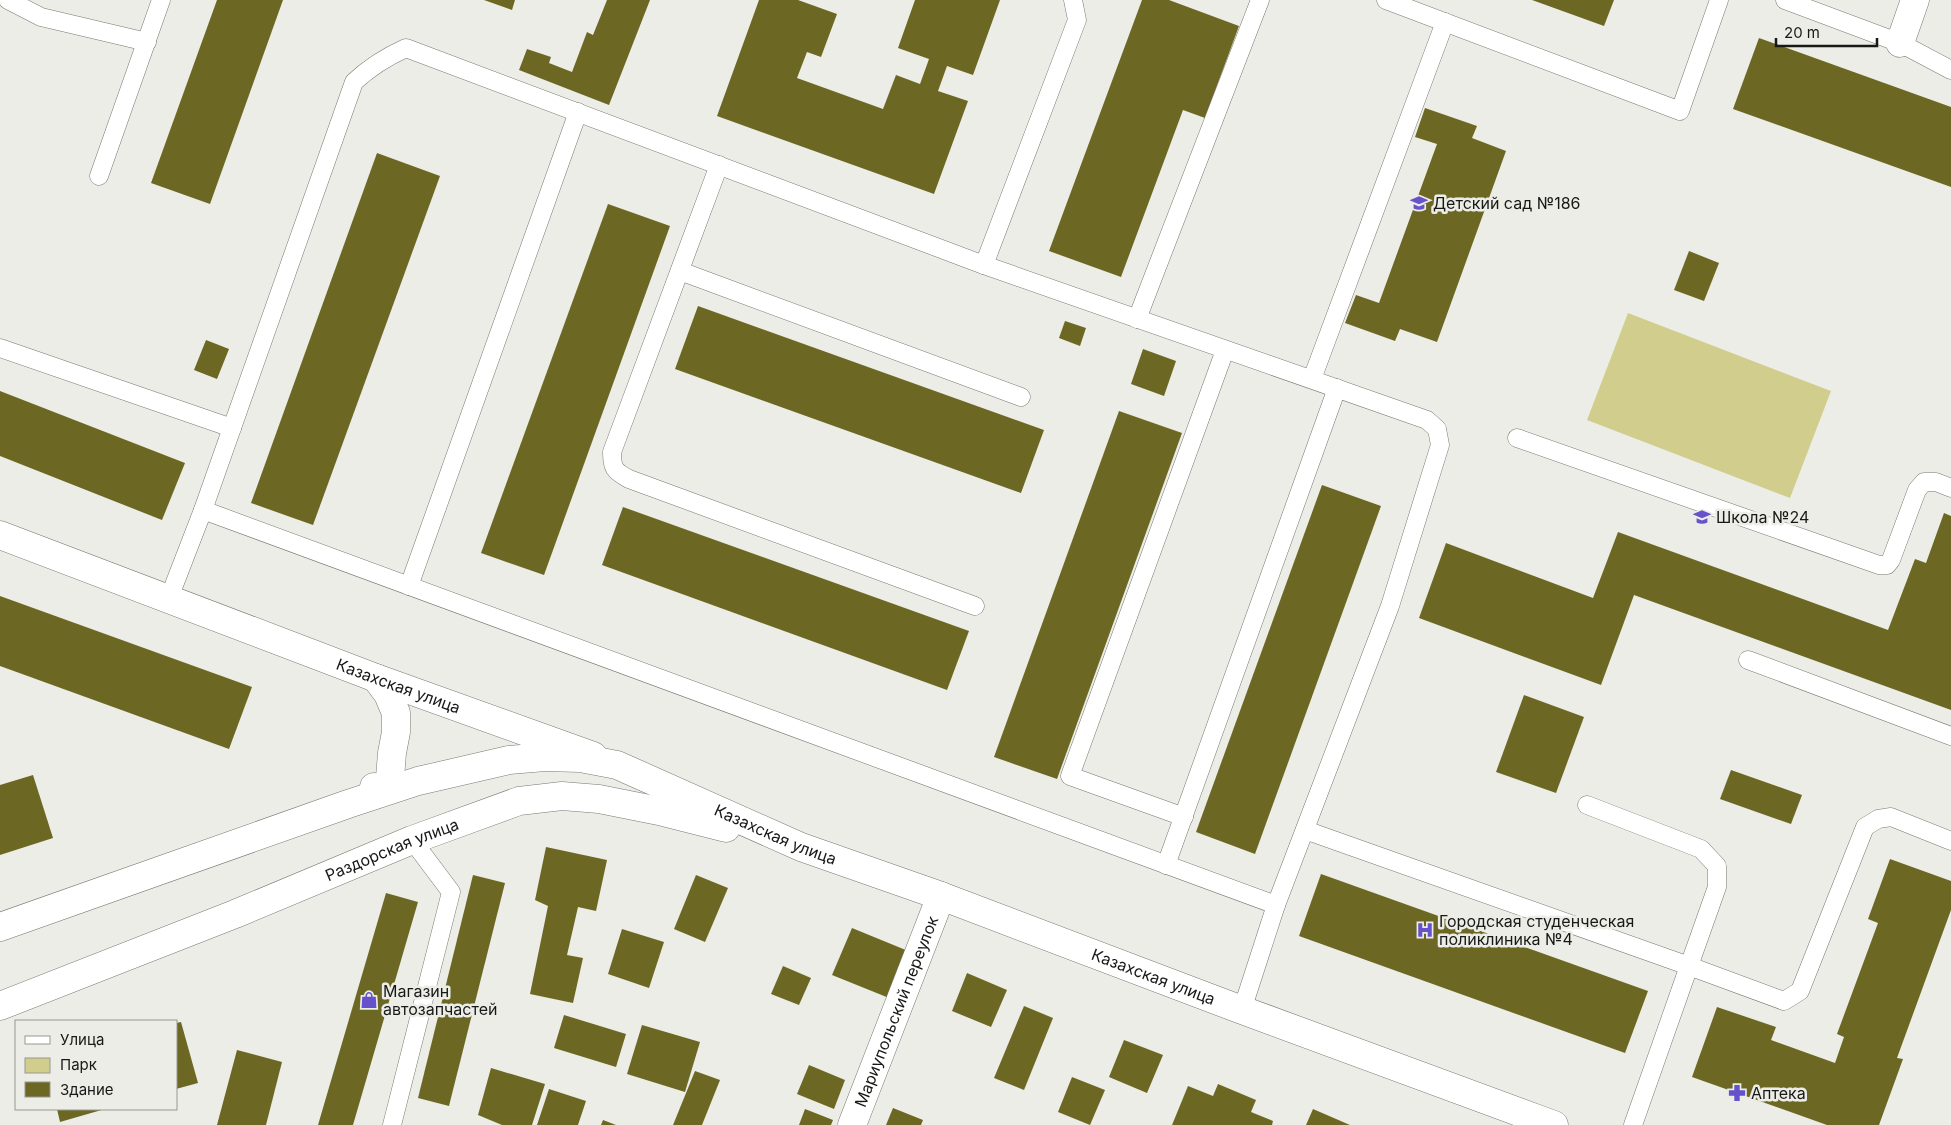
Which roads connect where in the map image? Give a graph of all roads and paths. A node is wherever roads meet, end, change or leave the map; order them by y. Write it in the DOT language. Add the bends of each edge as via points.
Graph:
graph roads {
  1 [pos="8,0"];
  2 [pos="161,0"];
  3 [pos="1073,0"];
  4 [pos="1260,0"];
  5 [pos="1386,0"];
  6 [pos="1719,0"];
  7 [pos="1785,0"];
  8 [pos="1915,0"];
  9 [pos="1445,22"];
  10 [pos="146,42"];
  11 [pos="1900,44"];
  12 [pos="1951,70"];
  13 [pos="578,112"];
  14 [pos="719,165"];
  15 [pos="99,176"];
  16 [pos="984,265"];
  17 [pos="680,270"];
  18 [pos="1137,319"];
  19 [pos="0,348"];
  20 [pos="1225,350"];
  21 [pos="1312,379"];
  22 [pos="1337,388"];
  23 [pos="1021,397"];
  24 [pos="232,428"];
  25 [pos="1517,438"];
  26 [pos="1951,488"];
  27 [pos="203,510"];
  28 [pos="0,535"];
  29 [pos="409,586"];
  30 [pos="169,598"];
  31 [pos="975,606"];
  32 [pos="1748,660"];
  33 [pos="376,678"];
  34 [pos="1951,736"];
  35 [pos="617,765"];
  36 [pos="389,790"];
  37 [pos="1587,805"];
  38 [pos="1184,817"];
  39 [pos="1305,830"];
  40 [pos="412,840"];
  41 [pos="1951,841"];
  42 [pos="800,847"];
  43 [pos="1166,865"];
  44 [pos="941,896"];
  45 [pos="1276,905"];
  46 [pos="0,927"];
  47 [pos="1689,966"];
  48 [pos="0,1006"];
  49 [pos="1242,1010"];
  50 [pos="392,1125"];
  51 [pos="852,1125"];
  52 [pos="1554,1125"];
  53 [pos="1633,1125"];
  1 -- 10 [label="lane" via="41,17"];
  2 -- 10 [label="lane"];
  3 -- 16 [label="lane" via="1077,20"];
  4 -- 18 [label="lane"];
  5 -- 9 [label="lane"];
  6 -- 9 [label="lane" via="1680,111"];
  7 -- 11 [label="lane"];
  8 -- 11 [label="main road"];
  9 -- 21 [label="lane"];
  10 -- 15 [label="lane"];
  11 -- 12 [label="lane"];
  13 -- 14 [label="lane"];
  13 -- 24 [label="lane" via="406,48 386,56 368,69 354,82"];
  13 -- 29 [label="lane"];
  14 -- 16 [label="lane"];
  14 -- 17 [label="lane"];
  16 -- 18 [label="lane"];
  17 -- 23 [label="lane"];
  17 -- 31 [label="lane" via="612,452 612,464 618,473"];
  18 -- 20 [label="lane"];
  19 -- 24 [label="lane"];
  20 -- 21 [label="lane"];
  20 -- 38 [label="lane" via="1070,776"];
  21 -- 22 [label="lane"];
  22 -- 38 [label="lane"];
  22 -- 39 [label="lane" via="1427,420 1437,429 1440,445 1390,606"];
  24 -- 27 [label="lane"];
  25 -- 26 [label="lane" via="1879,565 1887,565 1891,560 1917,490 1924,482 1936,482"];
  27 -- 29 [label="lane"];
  27 -- 30 [label="lane"];
  28 -- 30 [label="main road, Казахская улица"];
  29 -- 43 [label="lane"];
  30 -- 33 [label="main road, Казахская улица"];
  32 -- 34 [label="lane"];
  33 -- 35 [label="main road, Казахская улица"];
  33 -- 36 [label="main road" via="396,713"];
  35 -- 36 [label="main road" via="580,758 509,760"];
  35 -- 42 [label="main road, Казахская улица"];
  36 -- 46 [label="main road"];
  37 -- 47 [label="lane" via="1701,849 1717,866 1717,887"];
  38 -- 43 [label="lane"];
  39 -- 45 [label="lane"];
  39 -- 47 [label="lane"];
  40 -- 42 [label="main road, Раздорская улица" via="518,801 562,796 600,799 659,811"];
  40 -- 48 [label="main road, Раздорская улица"];
  40 -- 50 [label="lane" via="451,892"];
  41 -- 47 [label="lane" via="1891,817 1878,819 1865,827 1800,992 1784,1001"];
  42 -- 44 [label="main road, Казахская улица"];
  43 -- 45 [label="lane"];
  44 -- 49 [label="main road, Казахская улица"];
  44 -- 51 [label="main road, Мариупольский переулок"];
  45 -- 49 [label="lane"];
  47 -- 53 [label="lane"];
  49 -- 52 [label="main road, Казахская улица"];
}
